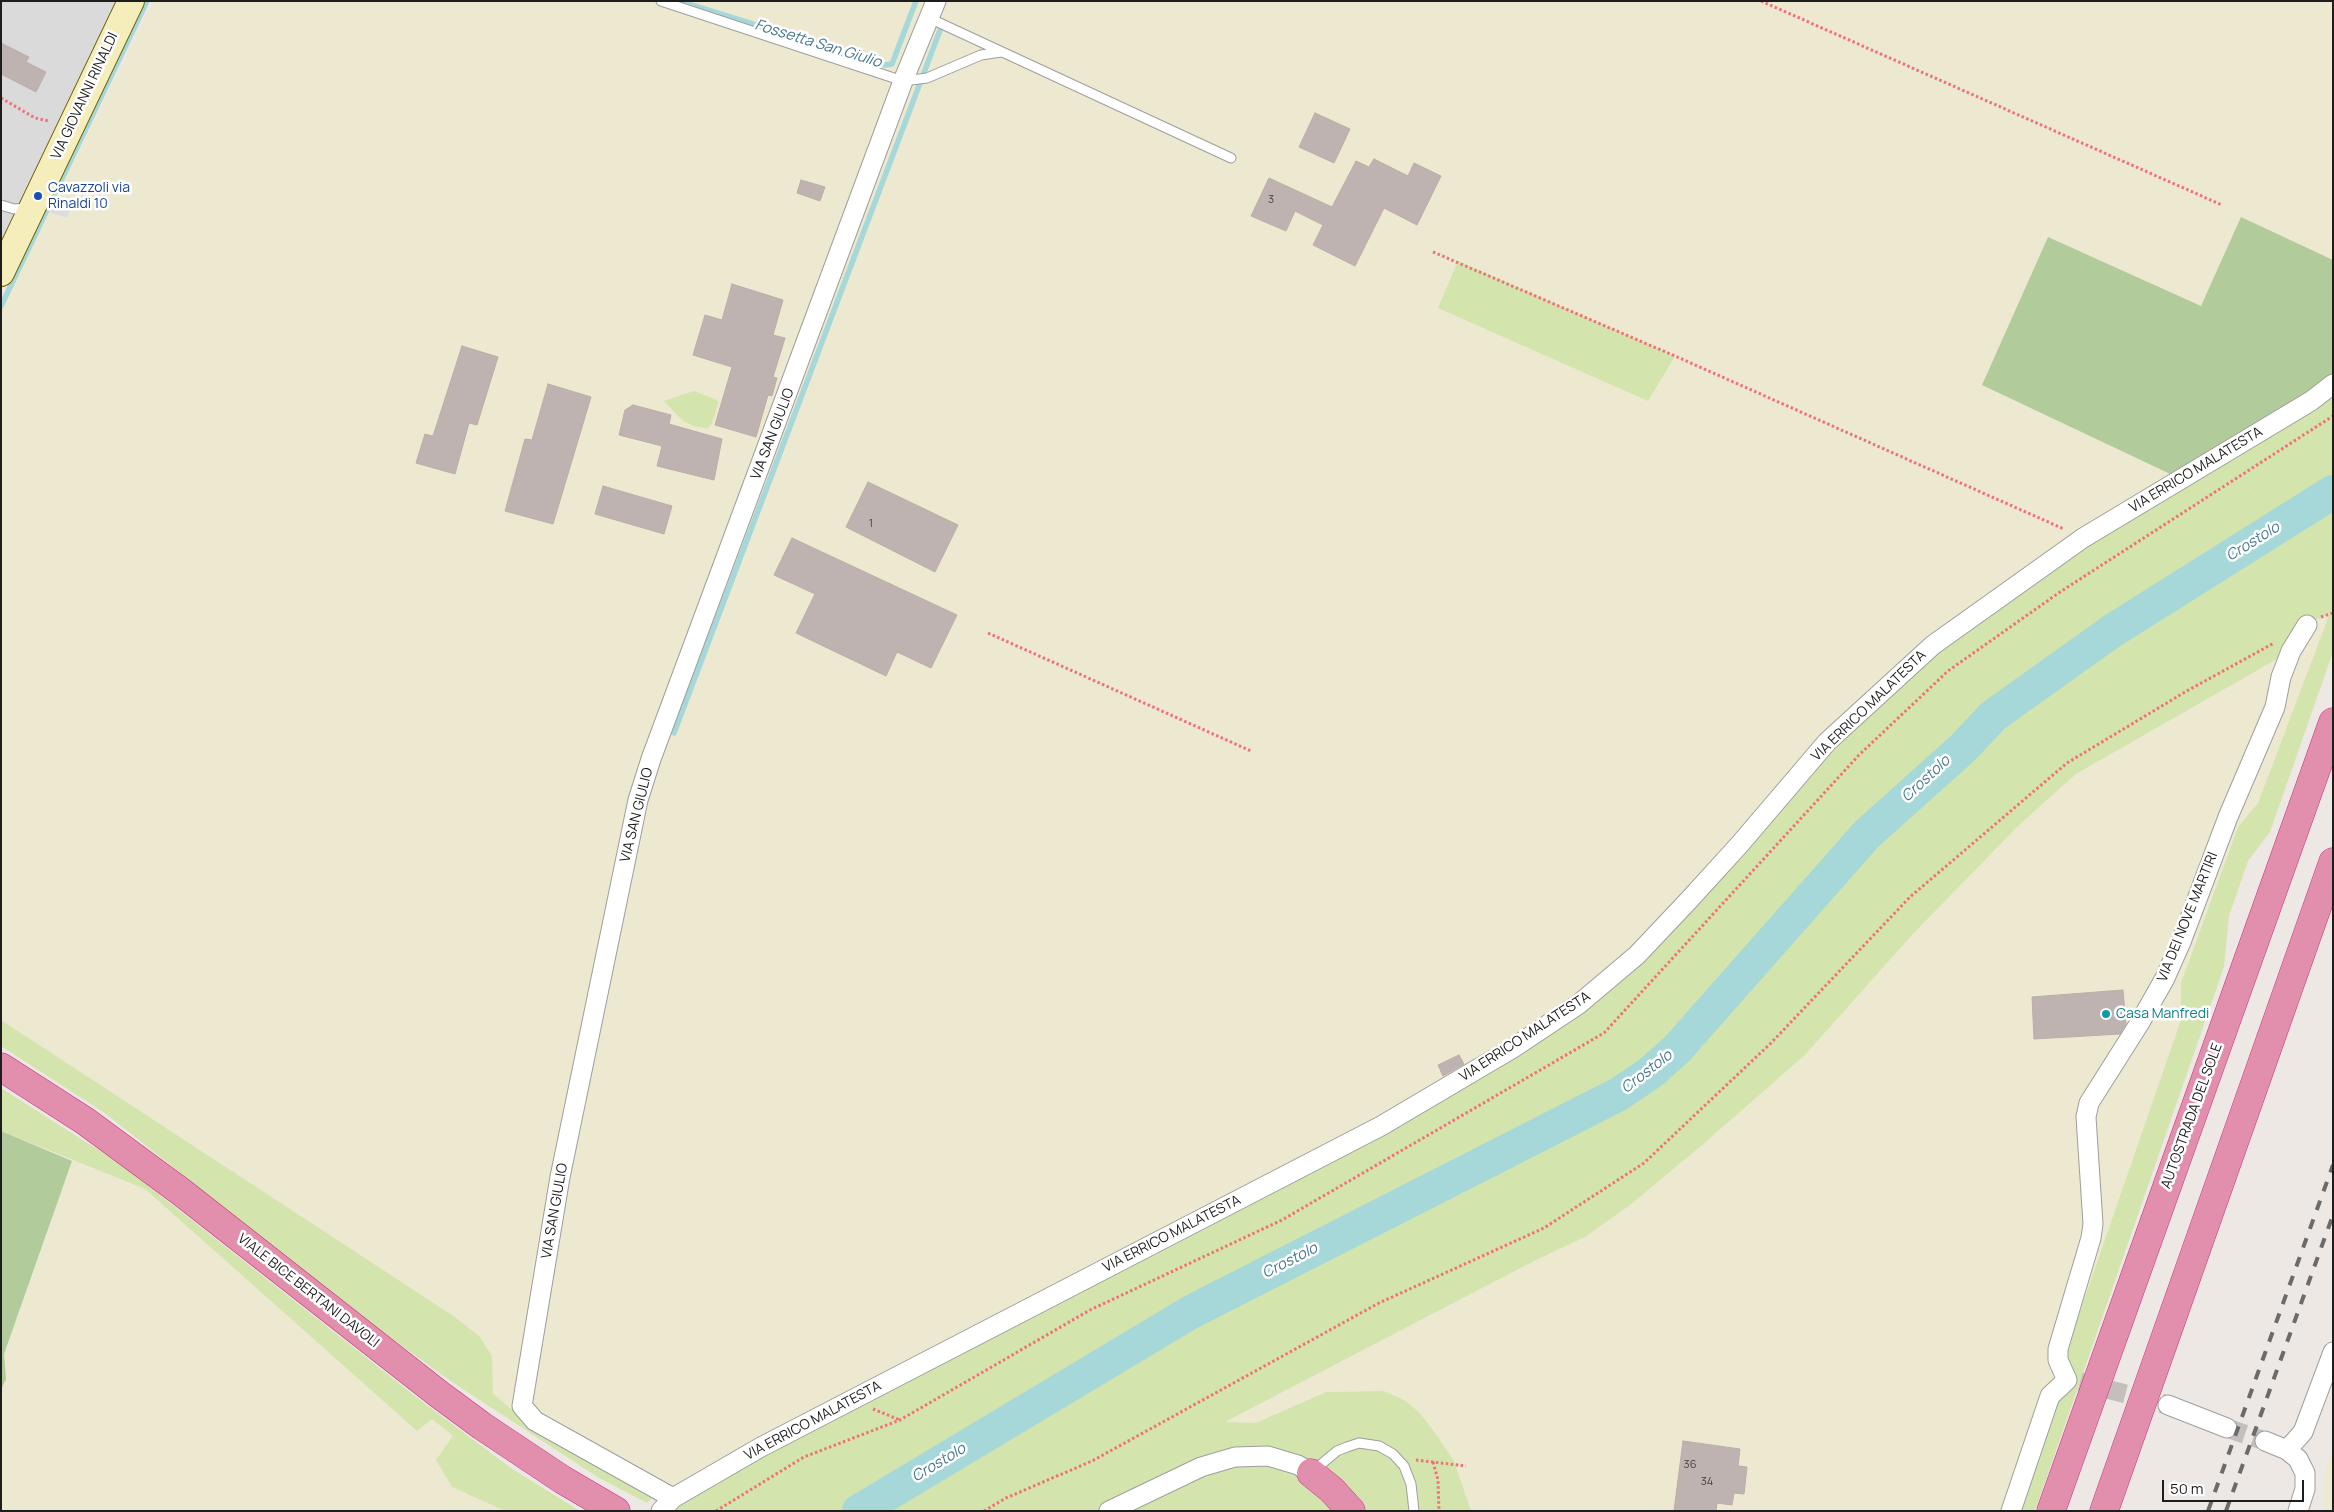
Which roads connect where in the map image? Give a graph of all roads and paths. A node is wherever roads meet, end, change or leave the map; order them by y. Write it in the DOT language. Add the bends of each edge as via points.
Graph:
graph roads {
  1 [pos="131,1"];
  2 [pos="661,1"];
  3 [pos="1761,1"];
  4 [pos="933,10"];
  5 [pos="1001,52"];
  6 [pos="904,81"];
  7 [pos="1,98"];
  8 [pos="71,126"];
  9 [pos="1231,158"];
  10 [pos="1,205"];
  11 [pos="2222,205"];
  12 [pos="32,208"];
  13 [pos="1434,252"];
  14 [pos="1,273"];
  15 [pos="2333,384"];
  16 [pos="2083,538"];
  17 [pos="2307,625"];
  18 [pos="988,633"];
  19 [pos="2333,722"];
  20 [pos="1251,751"];
  21 [pos="2333,862"];
  22 [pos="1,1068"];
  23 [pos="2333,1352"];
  24 [pos="2168,1405"];
  25 [pos="900,1420"];
  26 [pos="2227,1428"];
  27 [pos="2265,1441"];
  28 [pos="2287,1450"];
  29 [pos="1466,1466"];
  30 [pos="1311,1473"];
  31 [pos="667,1504"];
  32 [pos="616,1511"];
  33 [pos="716,1511"];
  34 [pos="984,1511"];
  35 [pos="1109,1511"];
  36 [pos="1351,1511"];
  37 [pos="1414,1511"];
  38 [pos="1439,1511"];
  39 [pos="2011,1511"];
  40 [pos="2051,1511"];
  41 [pos="2104,1511"];
  42 [pos="2298,1511"];
  1 -- 8 [label="street, VIA GIOVANNI RINALDI"];
  2 -- 6 [label="lane"];
  3 -- 11 [label="path"];
  4 -- 5 [label="lane"];
  4 -- 6 [label="street, VIA SAN GIULIO"];
  5 -- 6 [label="lane" via="981,55 927,78"];
  5 -- 9 [label="lane"];
  6 -- 31 [label="street, VIA SAN GIULIO" via="638,800 560,1178 522,1396 522,1406 535,1421"];
  7 -- 8 [label="path" via="36,118"];
  8 -- 12 [label="street, VIA GIOVANNI RINALDI"];
  10 -- 12 [label="lane" via="14,209"];
  12 -- 14 [label="street, VIA GIOVANNI RINALDI"];
  13 -- 16 [label="path"];
  15 -- 16 [label="street, VIA ERRICO MALATESTA" via="2311,401"];
  16 -- 31 [label="street, VIA ERRICO MALATESTA" via="1954,629 1897,677 1827,742 1740,844 1637,955 1579,1004 1513,1048 1381,1126 761,1447"];
  17 -- 34 [label="path" via="2185,692 2067,763 1910,897 1771,1044 1644,1163 1544,1228 1379,1303 1092,1461 1006,1498"];
  17 -- 39 [label="street, VIA DEI NOVE MARTIRI" via="2291,651 2275,707 2165,978 2089,1103 2086,1117 2093,1224 2058,1349 2058,1360 2073,1381 2050,1396"];
  18 -- 20 [label="path"];
  19 -- 40 [label="highway, AUTOSTRADA DEL SOLE"];
  21 -- 41 [label="highway"];
  22 -- 32 [label="highway, VIALE BICE BERTANI DAVOLI" via="84,1121 180,1191 440,1395 525,1455"];
  23 -- 28 [label="street" via="2303,1432"];
  24 -- 26 [label="street"];
  25 -- 33 [label="path" via="804,1457"];
  27 -- 28 [label="street"];
  28 -- 42 [label="street" via="2298,1459 2305,1473 2305,1489"];
  29 -- 38 [label="path" via="1433,1462 1438,1480"];
  30 -- 35 [label="street" via="1298,1465 1268,1456 1235,1457 1201,1466"];
  30 -- 36 [label="highway"];
  30 -- 37 [label="lane" via="1347,1447 1359,1443 1379,1446 1404,1466 1411,1484"];
}
